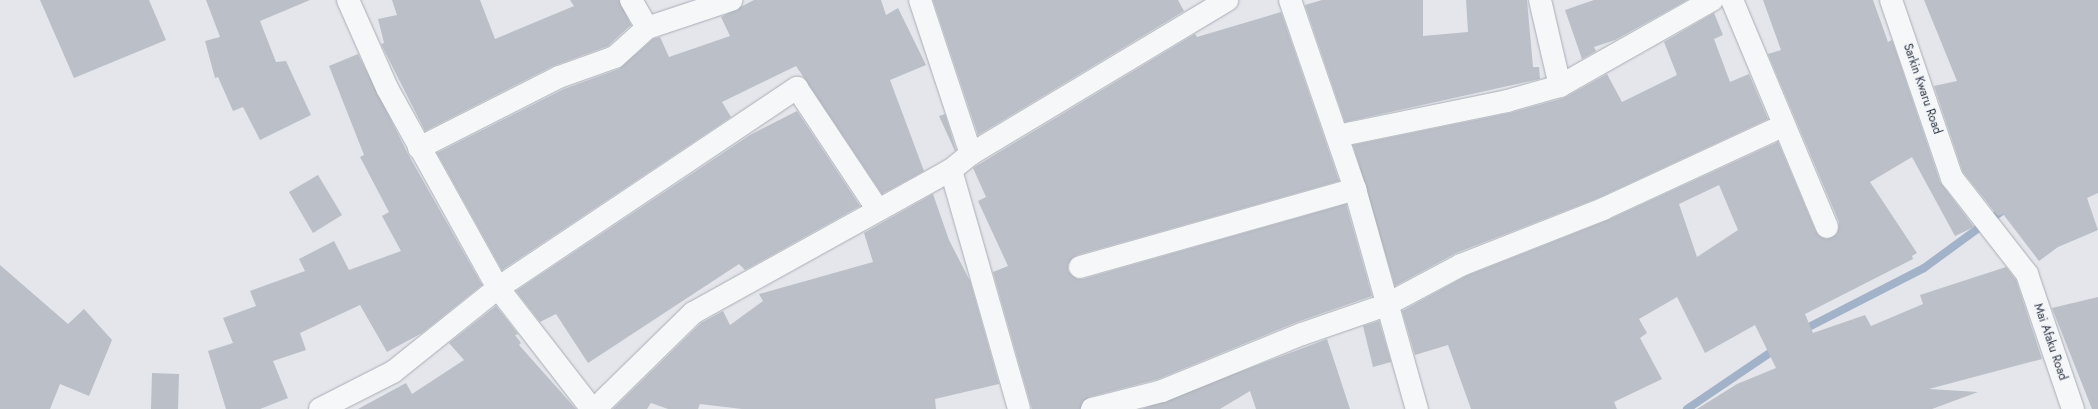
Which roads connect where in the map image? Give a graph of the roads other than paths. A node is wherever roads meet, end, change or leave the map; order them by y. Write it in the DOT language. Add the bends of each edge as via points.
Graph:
graph roads {
  1 [pos="348,0"];
  2 [pos="632,0"];
  3 [pos="731,0"];
  4 [pos="920,0"];
  5 [pos="1228,0"];
  6 [pos="1290,0"];
  7 [pos="1540,0"];
  8 [pos="1712,0"];
  9 [pos="1732,0"];
  10 [pos="1890,0"];
  11 [pos="646,28"];
  12 [pos="1560,86"];
  13 [pos="1783,126"];
  14 [pos="1337,136"];
  15 [pos="419,148"];
  16 [pos="970,154"];
  17 [pos="951,170"];
  18 [pos="1355,189"];
  19 [pos="878,210"];
  20 [pos="1986,222"];
  21 [pos="1827,227"];
  22 [pos="1080,268"];
  23 [pos="498,288"];
  24 [pos="1386,305"];
  25 [pos="320,409"];
  26 [pos="594,409"];
  27 [pos="1019,409"];
  28 [pos="1092,409"];
  29 [pos="1417,409"];
  30 [pos="2073,409"];
  1 -- 15 [label="street" via="387,88"];
  2 -- 11 [label="street"];
  3 -- 11 [label="street"];
  4 -- 16 [label="street"];
  5 -- 16 [label="street"];
  6 -- 14 [label="street"];
  7 -- 12 [label="street"];
  8 -- 12 [label="street"];
  9 -- 13 [label="street"];
  10 -- 20 [label="street, Sarkin Kwaru Road" via="1952,178"];
  11 -- 15 [label="street" via="615,57 559,77"];
  12 -- 14 [label="street" via="1507,101"];
  13 -- 21 [label="street"];
  13 -- 24 [label="street" via="1603,209 1462,265"];
  14 -- 18 [label="street"];
  15 -- 23 [label="street"];
  16 -- 17 [label="street"];
  17 -- 19 [label="street"];
  17 -- 27 [label="street"];
  18 -- 22 [label="street"];
  18 -- 24 [label="street"];
  19 -- 23 [label="street" via="797,88"];
  19 -- 26 [label="street" via="693,313"];
  20 -- 30 [label="street, Mai Afaku Road" via="2027,274"];
  23 -- 25 [label="street" via="393,372"];
  23 -- 26 [label="street"];
  24 -- 28 [label="street" via="1302,334 1162,391"];
  24 -- 29 [label="street"];
}
